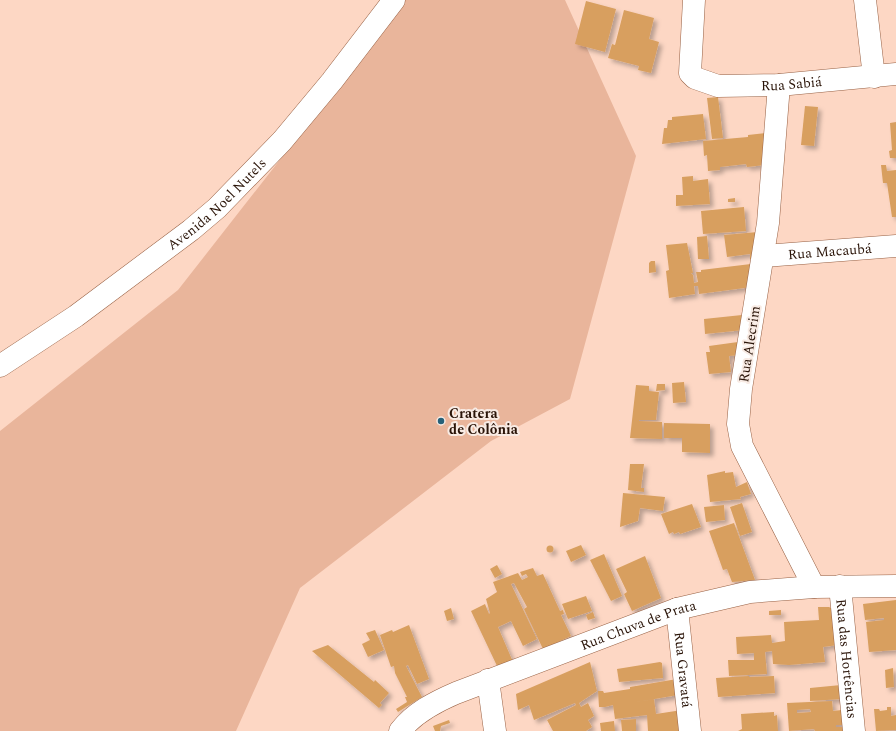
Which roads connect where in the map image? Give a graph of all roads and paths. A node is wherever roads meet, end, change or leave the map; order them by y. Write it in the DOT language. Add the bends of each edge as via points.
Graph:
graph roads {
  1 [pos="394,0"];
  2 [pos="694,0"];
  3 [pos="865,0"];
  4 [pos="896,74"];
  5 [pos="874,77"];
  6 [pos="779,85"];
  7 [pos="896,246"];
  8 [pos="764,256"];
  9 [pos="0,366"];
  10 [pos="840,586"];
  11 [pos="896,586"];
  12 [pos="814,587"];
  13 [pos="678,609"];
  14 [pos="488,680"];
  15 [pos="400,731"];
  16 [pos="495,731"];
  17 [pos="690,731"];
  18 [pos="854,731"];
  1 -- 9 [label="street, Avenida Noel Nutels" via="282,141 217,208 76,316"];
  2 -- 6 [label="street, Rua Sabiá" via="690,73 695,78 718,86"];
  3 -- 5 [label="street"];
  4 -- 5 [label="street, Rua Sabiá"];
  5 -- 6 [label="street, Rua Sabiá"];
  6 -- 8 [label="street, Rua Alecrim"];
  7 -- 8 [label="street, Rua Macaubá"];
  8 -- 12 [label="street, Rua Alecrim" via="741,389 738,424 742,446"];
  10 -- 11 [label="street, Rua Chuva de Prata"];
  10 -- 12 [label="street, Rua Chuva de Prata"];
  10 -- 18 [label="street, Rua das Hortências"];
  12 -- 13 [label="street, Rua Chuva de Prata" via="750,592"];
  13 -- 14 [label="street, Rua Chuva de Prata"];
  13 -- 17 [label="street, Rua Gravatá"];
  14 -- 15 [label="street, Rua Chuva de Prata" via="430,704"];
  14 -- 16 [label="street"];
}
